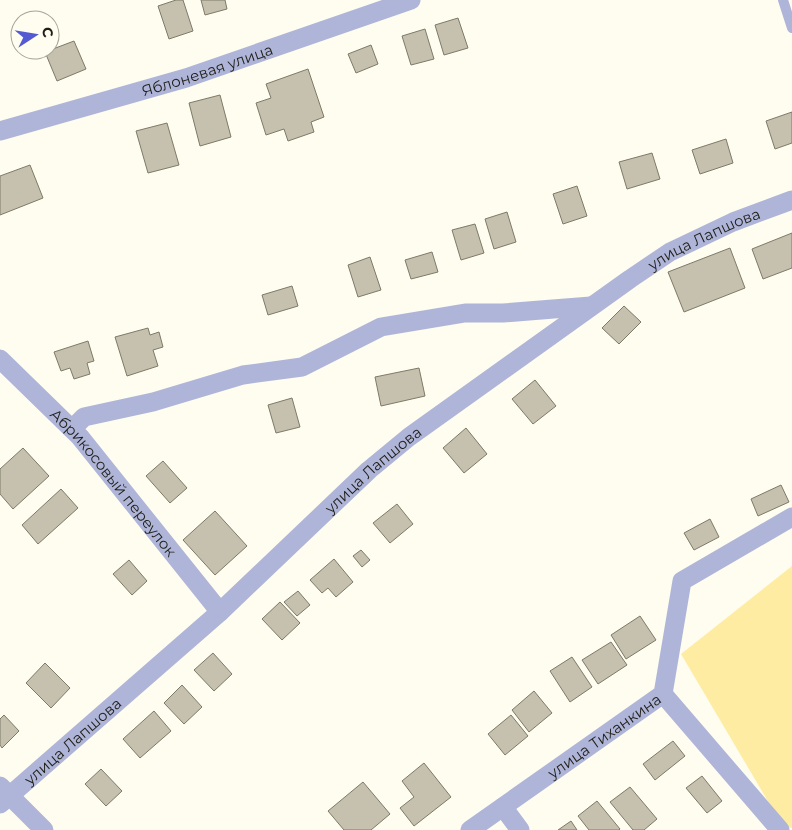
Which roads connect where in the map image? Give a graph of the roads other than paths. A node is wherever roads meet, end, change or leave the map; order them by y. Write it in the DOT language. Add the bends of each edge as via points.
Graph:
graph roads {
  1 [pos="411,0"];
  2 [pos="782,0"];
  3 [pos="792,28"];
  4 [pos="0,131"];
  5 [pos="792,200"];
  6 [pos="592,306"];
  7 [pos="0,359"];
  8 [pos="72,429"];
  9 [pos="792,517"];
  10 [pos="220,612"];
  11 [pos="663,694"];
  12 [pos="3,795"];
  13 [pos="503,807"];
  14 [pos="44,830"];
  15 [pos="470,830"];
  16 [pos="520,830"];
  17 [pos="780,830"];
  1 -- 4 [label="street, Яблоневая улица" via="186,78"];
  2 -- 3 [label="lane"];
  5 -- 6 [label="street, улица Лапшова" via="733,222 670,252"];
  6 -- 8 [label="street" via="465,313 381,327 302,367 243,375 154,402 84,417"];
  6 -- 10 [label="street, улица Лапшова" via="409,437 369,470"];
  7 -- 8 [label="street, Абрикосовый переулок"];
  8 -- 10 [label="street, Абрикосовый переулок"];
  9 -- 11 [label="street, улица Тиханкина" via="682,581"];
  10 -- 12 [label="street, улица Лапшова"];
  11 -- 13 [label="street, улица Тиханкина"];
  11 -- 17 [label="street"];
  12 -- 14 [label="street"];
  13 -- 15 [label="street, улица Тиханкина"];
  13 -- 16 [label="street"];
}
